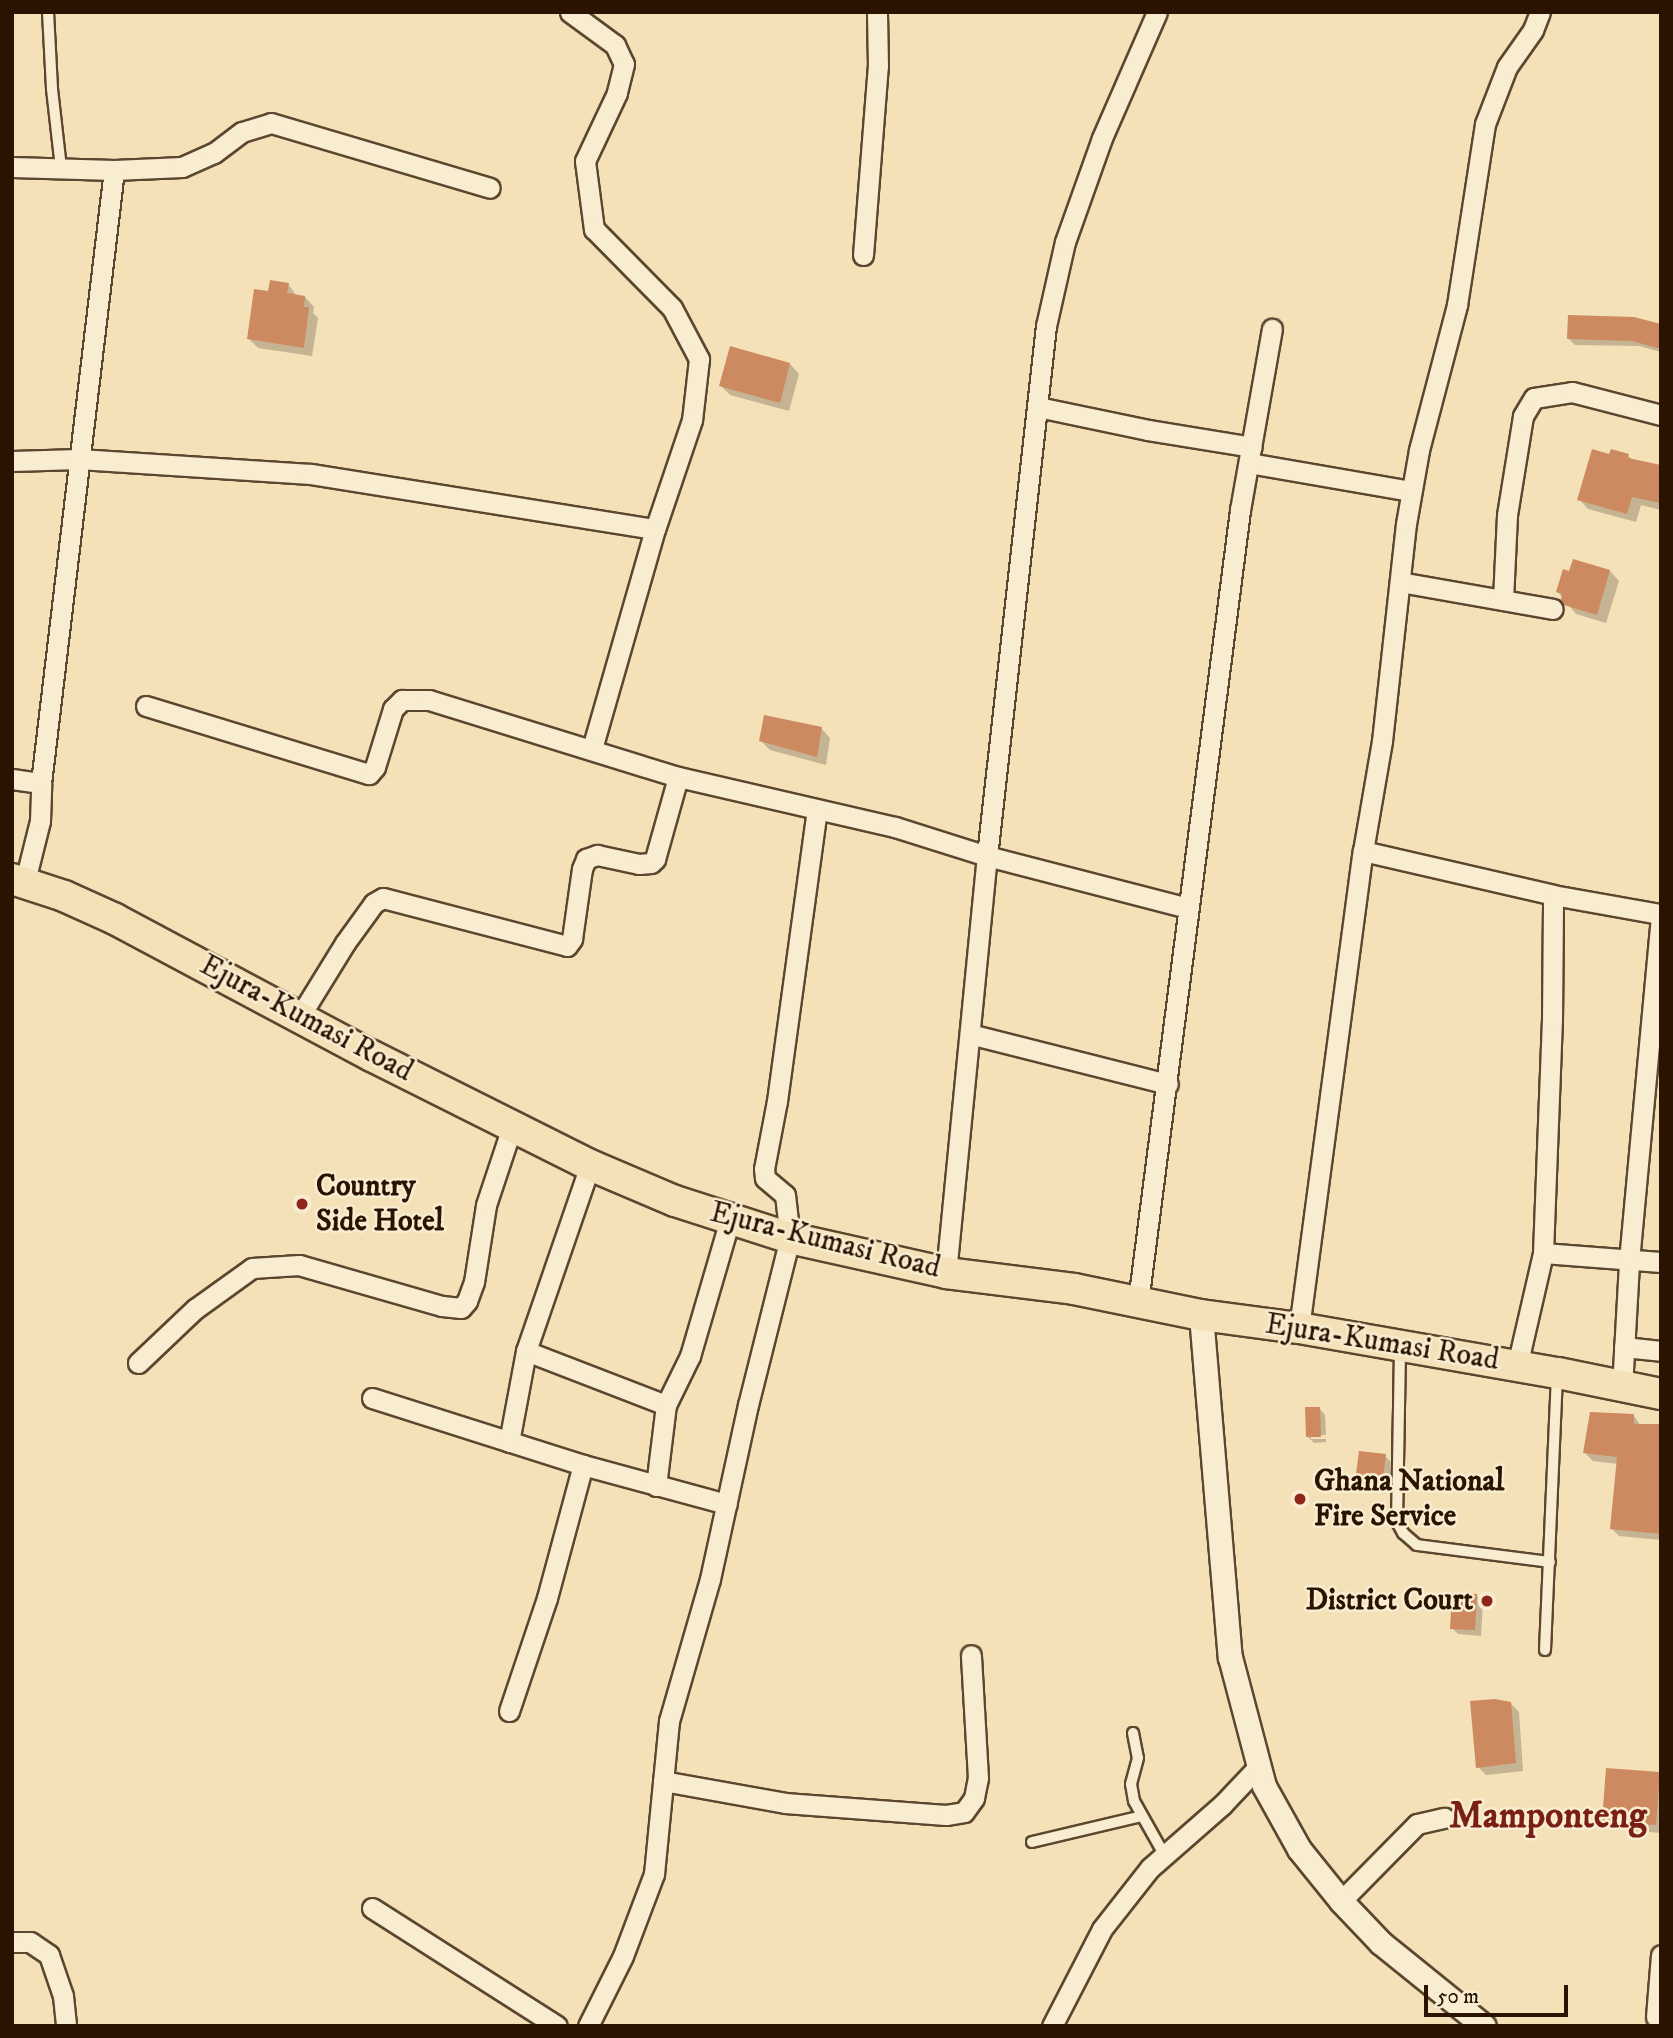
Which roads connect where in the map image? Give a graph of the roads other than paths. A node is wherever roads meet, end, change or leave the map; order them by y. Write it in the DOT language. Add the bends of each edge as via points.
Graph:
graph roads {
  1 [pos="48,12"];
  2 [pos="570,12"];
  3 [pos="877,12"];
  4 [pos="1157,12"];
  5 [pos="1539,12"];
  6 [pos="12,167"];
  7 [pos="61,168"];
  8 [pos="114,170"];
  9 [pos="490,188"];
  10 [pos="863,255"];
  11 [pos="1272,329"];
  12 [pos="1038,407"];
  13 [pos="1661,415"];
  14 [pos="1250,455"];
  15 [pos="79,458"];
  16 [pos="12,461"];
  17 [pos="1411,491"];
  18 [pos="655,528"];
  19 [pos="1400,582"];
  20 [pos="1503,600"];
  21 [pos="1553,609"];
  22 [pos="146,706"];
  23 [pos="592,749"];
  24 [pos="678,777"];
  25 [pos="12,779"];
  26 [pos="41,783"];
  27 [pos="817,810"];
  28 [pos="1363,851"];
  29 [pos="987,856"];
  30 [pos="18,880"];
  31 [pos="1553,895"];
  32 [pos="1188,908"];
  33 [pos="1660,914"];
  34 [pos="300,1016"];
  35 [pos="970,1034"];
  36 [pos="1168,1084"];
  37 [pos="1652,1102"];
  38 [pos="512,1127"];
  39 [pos="590,1165"];
  40 [pos="730,1219"];
  41 [pos="790,1238"];
  42 [pos="1543,1253"];
  43 [pos="1629,1261"];
  44 [pos="1661,1262"];
  45 [pos="946,1273"];
  46 [pos="1138,1303"];
  47 [pos="1201,1315"];
  48 [pos="1299,1328"];
  49 [pos="1400,1346"];
  50 [pos="1624,1347"];
  51 [pos="526,1351"];
  52 [pos="1661,1351"];
  53 [pos="138,1363"];
  54 [pos="1517,1366"];
  55 [pos="1558,1373"];
  56 [pos="1622,1388"];
  57 [pos="1661,1394"];
  58 [pos="372,1398"];
  59 [pos="666,1405"];
  60 [pos="509,1442"];
  61 [pos="583,1465"];
  62 [pos="656,1486"];
  63 [pos="727,1504"];
  64 [pos="1550,1562"];
  65 [pos="1545,1650"];
  66 [pos="971,1655"];
  67 [pos="509,1711"];
  68 [pos="1133,1733"];
  69 [pos="1259,1766"];
  70 [pos="663,1781"];
  71 [pos="1142,1816"];
  72 [pos="1444,1818"];
  73 [pos="1032,1842"];
  74 [pos="1165,1856"];
  75 [pos="1341,1901"];
  76 [pos="372,1908"];
  77 [pos="12,1942"];
  78 [pos="1661,1955"];
  79 [pos="1656,2017"];
  80 [pos="66,2026"];
  81 [pos="557,2026"];
  82 [pos="588,2026"];
  83 [pos="1052,2026"];
  84 [pos="1484,2026"];
  1 -- 7 [label="lane"];
  2 -- 18 [label="street" via="615,45 624,64 617,93 585,160 594,229 672,308 699,359 692,420"];
  3 -- 10 [label="street" via="878,66"];
  4 -- 12 [label="street" via="1102,138 1065,242 1046,326"];
  5 -- 17 [label="street" via="1533,30 1507,67 1485,124 1457,305"];
  6 -- 7 [label="street"];
  7 -- 8 [label="street"];
  8 -- 9 [label="street" via="182,167 214,153 242,132 271,123"];
  8 -- 15 [label="street"];
  11 -- 14 [label="street"];
  12 -- 14 [label="street"];
  12 -- 29 [label="street"];
  13 -- 20 [label="street" via="1572,392 1534,398 1523,416 1507,515"];
  14 -- 17 [label="street"];
  14 -- 32 [label="street"];
  15 -- 16 [label="street"];
  15 -- 18 [label="street" via="311,474"];
  15 -- 26 [label="street"];
  17 -- 19 [label="street"];
  18 -- 23 [label="street"];
  19 -- 20 [label="street"];
  19 -- 28 [label="street" via="1382,741"];
  20 -- 21 [label="street"];
  22 -- 23 [label="street" via="369,774 393,709 402,699 429,700"];
  23 -- 24 [label="street"];
  24 -- 27 [label="street"];
  24 -- 34 [label="street" via="651,863 597,855 586,859 567,946 383,898 374,903 345,943"];
  25 -- 26 [label="street"];
  26 -- 30 [label="street" via="40,821"];
  27 -- 29 [label="street" via="895,827"];
  27 -- 41 [label="street" via="778,1101 764,1169 765,1178 785,1195"];
  28 -- 31 [label="street"];
  28 -- 48 [label="street"];
  29 -- 32 [label="street"];
  29 -- 35 [label="street"];
  30 -- 34 [label="main road, Ejura-Kumasi Road" via="115,919"];
  31 -- 33 [label="street"];
  31 -- 42 [label="street"];
  32 -- 36 [label="street"];
  33 -- 37 [label="street"];
  34 -- 38 [label="main road, Ejura-Kumasi Road"];
  35 -- 36 [label="street"];
  35 -- 45 [label="street"];
  36 -- 46 [label="street"];
  37 -- 43 [label="street"];
  38 -- 39 [label="main road, Ejura-Kumasi Road"];
  38 -- 53 [label="street" via="486,1205 474,1282 461,1308 299,1265 252,1268 195,1309"];
  39 -- 40 [label="main road, Ejura-Kumasi Road"];
  39 -- 51 [label="street"];
  40 -- 41 [label="main road, Ejura-Kumasi Road"];
  40 -- 59 [label="street" via="690,1356"];
  41 -- 45 [label="main road, Ejura-Kumasi Road"];
  41 -- 63 [label="street"];
  42 -- 43 [label="street"];
  42 -- 54 [label="street"];
  43 -- 44 [label="street"];
  43 -- 50 [label="street"];
  45 -- 46 [label="main road, Ejura-Kumasi Road" via="1074,1289"];
  46 -- 47 [label="main road, Ejura-Kumasi Road"];
  47 -- 48 [label="main road, Ejura-Kumasi Road"];
  47 -- 69 [label="street" via="1230,1657"];
  48 -- 49 [label="main road, Ejura-Kumasi Road"];
  49 -- 54 [label="main road, Ejura-Kumasi Road"];
  49 -- 64 [label="lane" via="1397,1522 1403,1533 1417,1545"];
  50 -- 52 [label="street"];
  50 -- 56 [label="street"];
  51 -- 59 [label="street"];
  51 -- 60 [label="street"];
  54 -- 55 [label="main road, Ejura-Kumasi Road"];
  55 -- 56 [label="main road, Ejura-Kumasi Road"];
  55 -- 64 [label="lane"];
  56 -- 57 [label="main road, Ejura-Kumasi Road"];
  58 -- 60 [label="street"];
  59 -- 62 [label="street"];
  60 -- 61 [label="street"];
  61 -- 62 [label="street"];
  61 -- 67 [label="street" via="547,1598"];
  62 -- 63 [label="street"];
  63 -- 70 [label="street" via="669,1721"];
  64 -- 65 [label="lane"];
  66 -- 70 [label="street" via="978,1778 974,1798 964,1812 946,1815 785,1803"];
  68 -- 71 [label="lane" via="1138,1758 1131,1784"];
  69 -- 74 [label="street"];
  69 -- 75 [label="street" via="1264,1786 1299,1849"];
  70 -- 82 [label="street" via="654,1874 645,1904"];
  71 -- 73 [label="lane"];
  71 -- 74 [label="lane"];
  72 -- 75 [label="street" via="1417,1824"];
  74 -- 83 [label="street" via="1150,1868 1102,1929"];
  75 -- 84 [label="street" via="1381,1943"];
  76 -- 81 [label="street"];
  77 -- 80 [label="street" via="30,1942 49,1955 63,1996"];
  78 -- 79 [label="street"];
}
